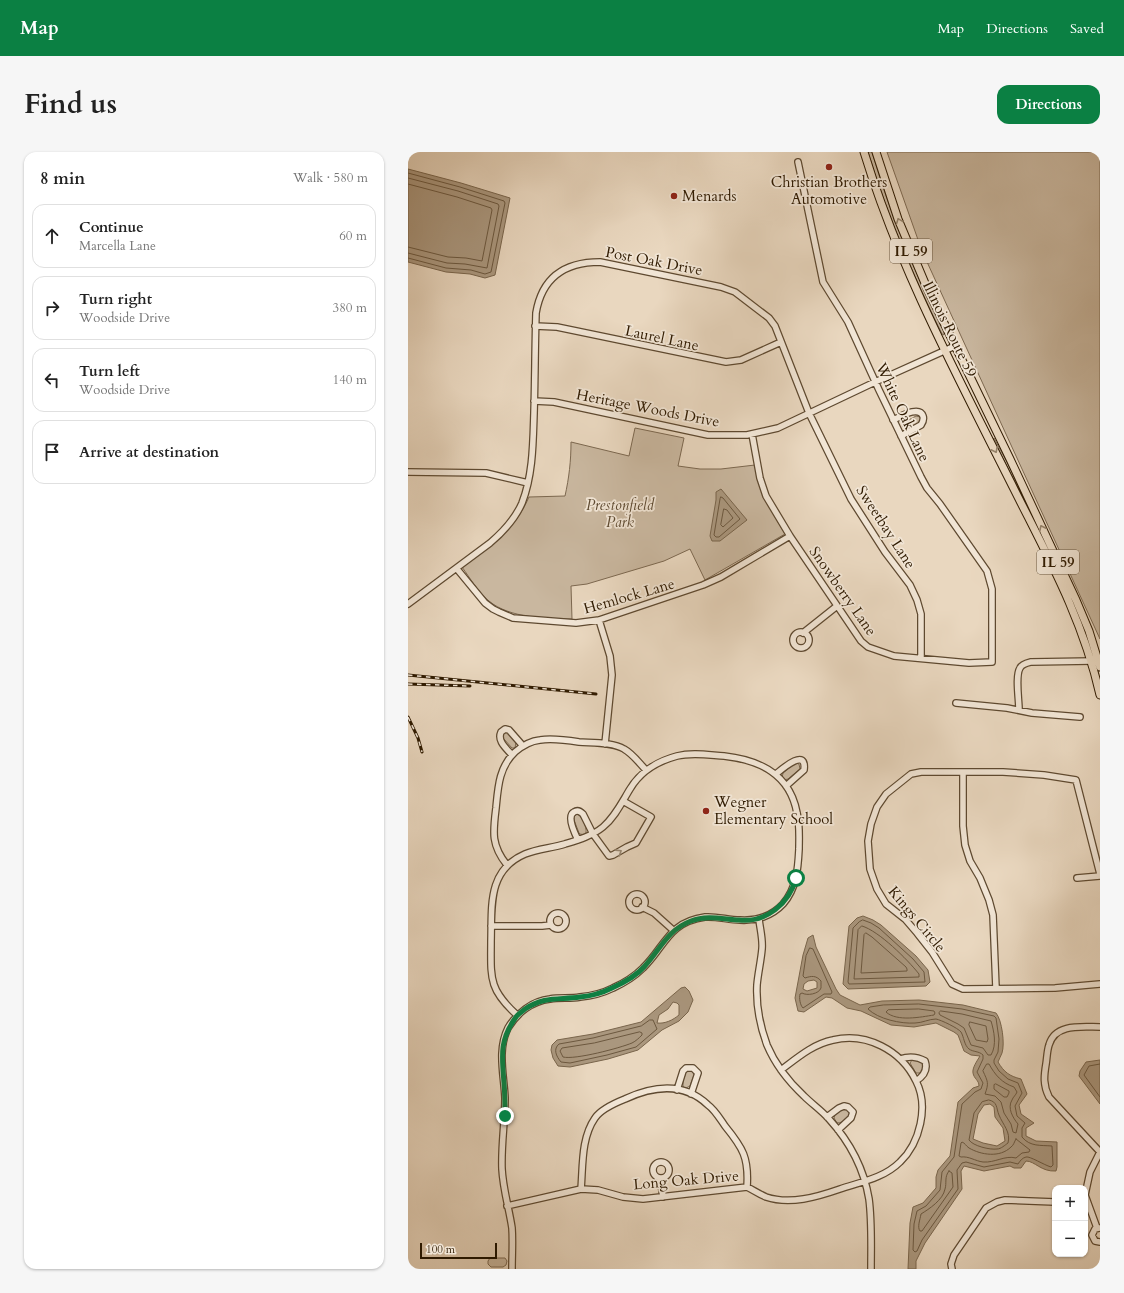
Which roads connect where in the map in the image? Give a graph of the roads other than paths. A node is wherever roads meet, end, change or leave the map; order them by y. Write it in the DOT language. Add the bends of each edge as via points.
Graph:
graph roads {
  1 [pos="864,152"];
  2 [pos="876,152"];
  3 [pos="798,162"];
  4 [pos="535,326"];
  5 [pos="781,342"];
  6 [pos="955,346"];
  7 [pos="946,350"];
  8 [pos="875,382"];
  9 [pos="534,401"];
  10 [pos="810,413"];
  11 [pos="894,420"];
  12 [pos="752,434"];
  13 [pos="901,436"];
  14 [pos="408,472"];
  15 [pos="528,483"];
  16 [pos="790,536"];
  17 [pos="457,568"];
  18 [pos="408,604"];
  19 [pos="837,606"];
  20 [pos="599,620"];
  21 [pos="803,633"];
  22 [pos="921,658"];
  23 [pos="992,662"];
  24 [pos="1097,662"];
  25 [pos="1100,695"];
  26 [pos="956,703"];
  27 [pos="1019,710"];
  28 [pos="1080,717"];
  29 [pos="605,744"];
  30 [pos="523,746"];
  31 [pos="512,755"];
  32 [pos="646,770"];
  33 [pos="963,773"];
  34 [pos="776,774"];
  35 [pos="786,786"];
  36 [pos="623,801"];
  37 [pos="593,834"];
  38 [pos="578,840"];
  39 [pos="507,865"];
  40 [pos="1100,875"];
  41 [pos="1077,878"];
  42 [pos="642,907"];
  43 [pos="759,919"];
  44 [pos="551,925"];
  45 [pos="491,926"];
  46 [pos="673,930"];
  47 [pos="1100,984"];
  48 [pos="996,988"];
  49 [pos="517,1015"];
  50 [pos="1100,1027"];
  51 [pos="900,1059"];
  52 [pos="782,1070"];
  53 [pos="916,1081"];
  54 [pos="677,1090"];
  55 [pos="691,1094"];
  56 [pos="827,1117"];
  57 [pos="838,1130"];
  58 [pos="1100,1152"];
  59 [pos="660,1178"];
  60 [pos="864,1181"];
  61 [pos="1087,1185"];
  62 [pos="747,1187"];
  63 [pos="581,1189"];
  64 [pos="663,1197"];
  65 [pos="1052,1202"];
  66 [pos="1088,1202"];
  67 [pos="507,1206"];
  68 [pos="1099,1228"];
  69 [pos="1100,1242"];
  70 [pos="512,1269"];
  71 [pos="870,1269"];
  72 [pos="952,1269"];
  1 -- 7 [label="main road, Illinois Route 59 / IL 59" via="904,263"];
  6 -- 2 [label="main road, Illinois Route 59 / IL 59, one-way" via="913,257"];
  3 -- 8 [label="street, White Oak Lane" via="823,282 848,322"];
  4 -- 5 [label="street, Laurel Lane" via="556,327 726,362 741,360"];
  4 -- 5 [label="street, Post Oak Drive" via="538,302 543,290 560,271 572,265 600,262 735,292 769,318"];
  4 -- 9 [label="street, Post Oak Drive"];
  5 -- 10 [label="street, Post Oak Drive"];
  6 -- 7 [label="street, Heritage Woods Drive"];
  24 -- 6 [label="main road, Illinois Route 59 / IL 59, one-way" via="1089,631 1076,600"];
  7 -- 8 [label="street, Heritage Woods Drive"];
  7 -- 24 [label="main road, Illinois Route 59 / IL 59, one-way"];
  8 -- 10 [label="street, Heritage Woods Drive"];
  8 -- 11 [label="street, White Oak Lane"];
  9 -- 12 [label="street, Heritage Woods Drive" via="554,402 708,435"];
  9 -- 15 [label="street, Post Oak Drive" via="532,457"];
  10 -- 12 [label="street, Heritage Woods Drive" via="778,428"];
  10 -- 22 [label="street, Sweetbay Lane" via="851,499 917,600 921,614"];
  11 -- 13 [label="street, White Oak Lane"];
  11 -- 13 [label="street" via="912,412 918,411 922,414 922,426"];
  12 -- 16 [label="street, Snowberry Lane" via="766,496"];
  13 -- 23 [label="street, White Oak Lane" via="927,488 987,571 992,589"];
  14 -- 15 [label="street" via="486,473"];
  15 -- 17 [label="street, Post Oak Drive" via="521,504 508,526"];
  16 -- 19 [label="street, Snowberry Lane"];
  16 -- 20 [label="street, Hemlock Lane" via="703,586"];
  17 -- 18 [label="street, Post Oak Drive"];
  17 -- 20 [label="street, Hemlock Lane" via="485,602 493,609 513,618 576,623"];
  19 -- 21 [label="street"];
  19 -- 22 [label="street, Snowberry Lane" via="868,647 894,656"];
  20 -- 29 [label="street" via="610,656 612,675"];
  22 -- 23 [label="street, Snowberry Lane" via="969,663"];
  24 -- 25 [label="main road, IL 59"];
  24 -- 27 [label="street" via="1032,662 1023,665 1018,675"];
  26 -- 27 [label="street"];
  27 -- 28 [label="street"];
  29 -- 30 [label="street" via="546,739"];
  29 -- 32 [label="street" via="625,749"];
  30 -- 31 [label="street"];
  30 -- 31 [label="street" via="511,731 505,729 501,732 500,740"];
  31 -- 39 [label="street" via="505,764 500,778 493,831 496,847"];
  32 -- 34 [label="street" via="678,756 696,754 748,760"];
  32 -- 36 [label="street"];
  33 -- 40 [label="street, Kings Circle" via="1005,772 1076,780"];
  33 -- 48 [label="street" via="963,826 966,845 970,861 980,878 993,915"];
  33 -- 48 [label="street, Kings Circle" via="911,774 886,794 877,807 871,824 868,841 870,869 886,904 913,928 952,984 963,989"];
  34 -- 35 [label="street"];
  34 -- 35 [label="street" via="792,761 797,759 802,762 804,770"];
  35 -- 43 [label="street" via="795,805 798,820 798,871 783,904"];
  36 -- 37 [label="street" via="602,828"];
  37 -- 36 [label="street, one-way" via="609,856 636,843 651,817"];
  37 -- 38 [label="street"];
  37 -- 38 [label="street" via="583,814 576,811 572,813 571,820"];
  38 -- 39 [label="street" via="528,853"];
  39 -- 45 [label="street" via="497,879 493,891"];
  40 -- 41 [label="street"];
  42 -- 46 [label="street" via="654,913"];
  43 -- 46 [label="street" via="704,917"];
  43 -- 52 [label="street" via="762,948 757,986 758,1012 767,1045"];
  44 -- 45 [label="street"];
  45 -- 49 [label="street" via="492,983 498,994"];
  46 -- 49 [label="street" via="644,967 621,984 590,996 545,1000"];
  47 -- 48 [label="street" via="1055,988"];
  49 -- 67 [label="street" via="507,1031 502,1052 505,1105 502,1167"];
  50 -- 58 [label="street" via="1070,1028 1055,1034 1049,1045 1044,1076 1049,1097"];
  51 -- 52 [label="street, Long Oak Drive" via="879,1044 860,1038 846,1038 815,1046"];
  51 -- 53 [label="street, Long Oak Drive"];
  51 -- 53 [label="street" via="914,1057 925,1061 926,1070"];
  52 -- 56 [label="street" via="791,1084"];
  53 -- 60 [label="street, Long Oak Drive" via="922,1112 916,1140 901,1162"];
  54 -- 55 [label="street"];
  54 -- 55 [label="street" via="683,1072 686,1068 693,1068 698,1073"];
  54 -- 63 [label="street" via="661,1088 642,1092 617,1102 595,1117 584,1144"];
  55 -- 62 [label="street" via="708,1105 739,1144 747,1166"];
  56 -- 57 [label="street"];
  56 -- 57 [label="street" via="844,1106 851,1109 851,1118"];
  57 -- 60 [label="street" via="855,1157"];
  58 -- 61 [label="street" via="1090,1172"];
  59 -- 64 [label="street"];
  60 -- 62 [label="street, Long Oak Drive" via="825,1194 798,1199 772,1198"];
  60 -- 71 [label="street" via="870,1214"];
  62 -- 64 [label="street, Long Oak Drive"];
  63 -- 64 [label="street, Long Oak Drive" via="598,1190 636,1199"];
  63 -- 67 [label="street, Long Oak Drive"];
  65 -- 72 [label="street" via="1005,1200 986,1208 950,1264"];
  66 -- 68 [label="street"];
  67 -- 70 [label="street" via="512,1227"];
  68 -- 69 [label="street" via="1092,1233 1092,1238"];
}
